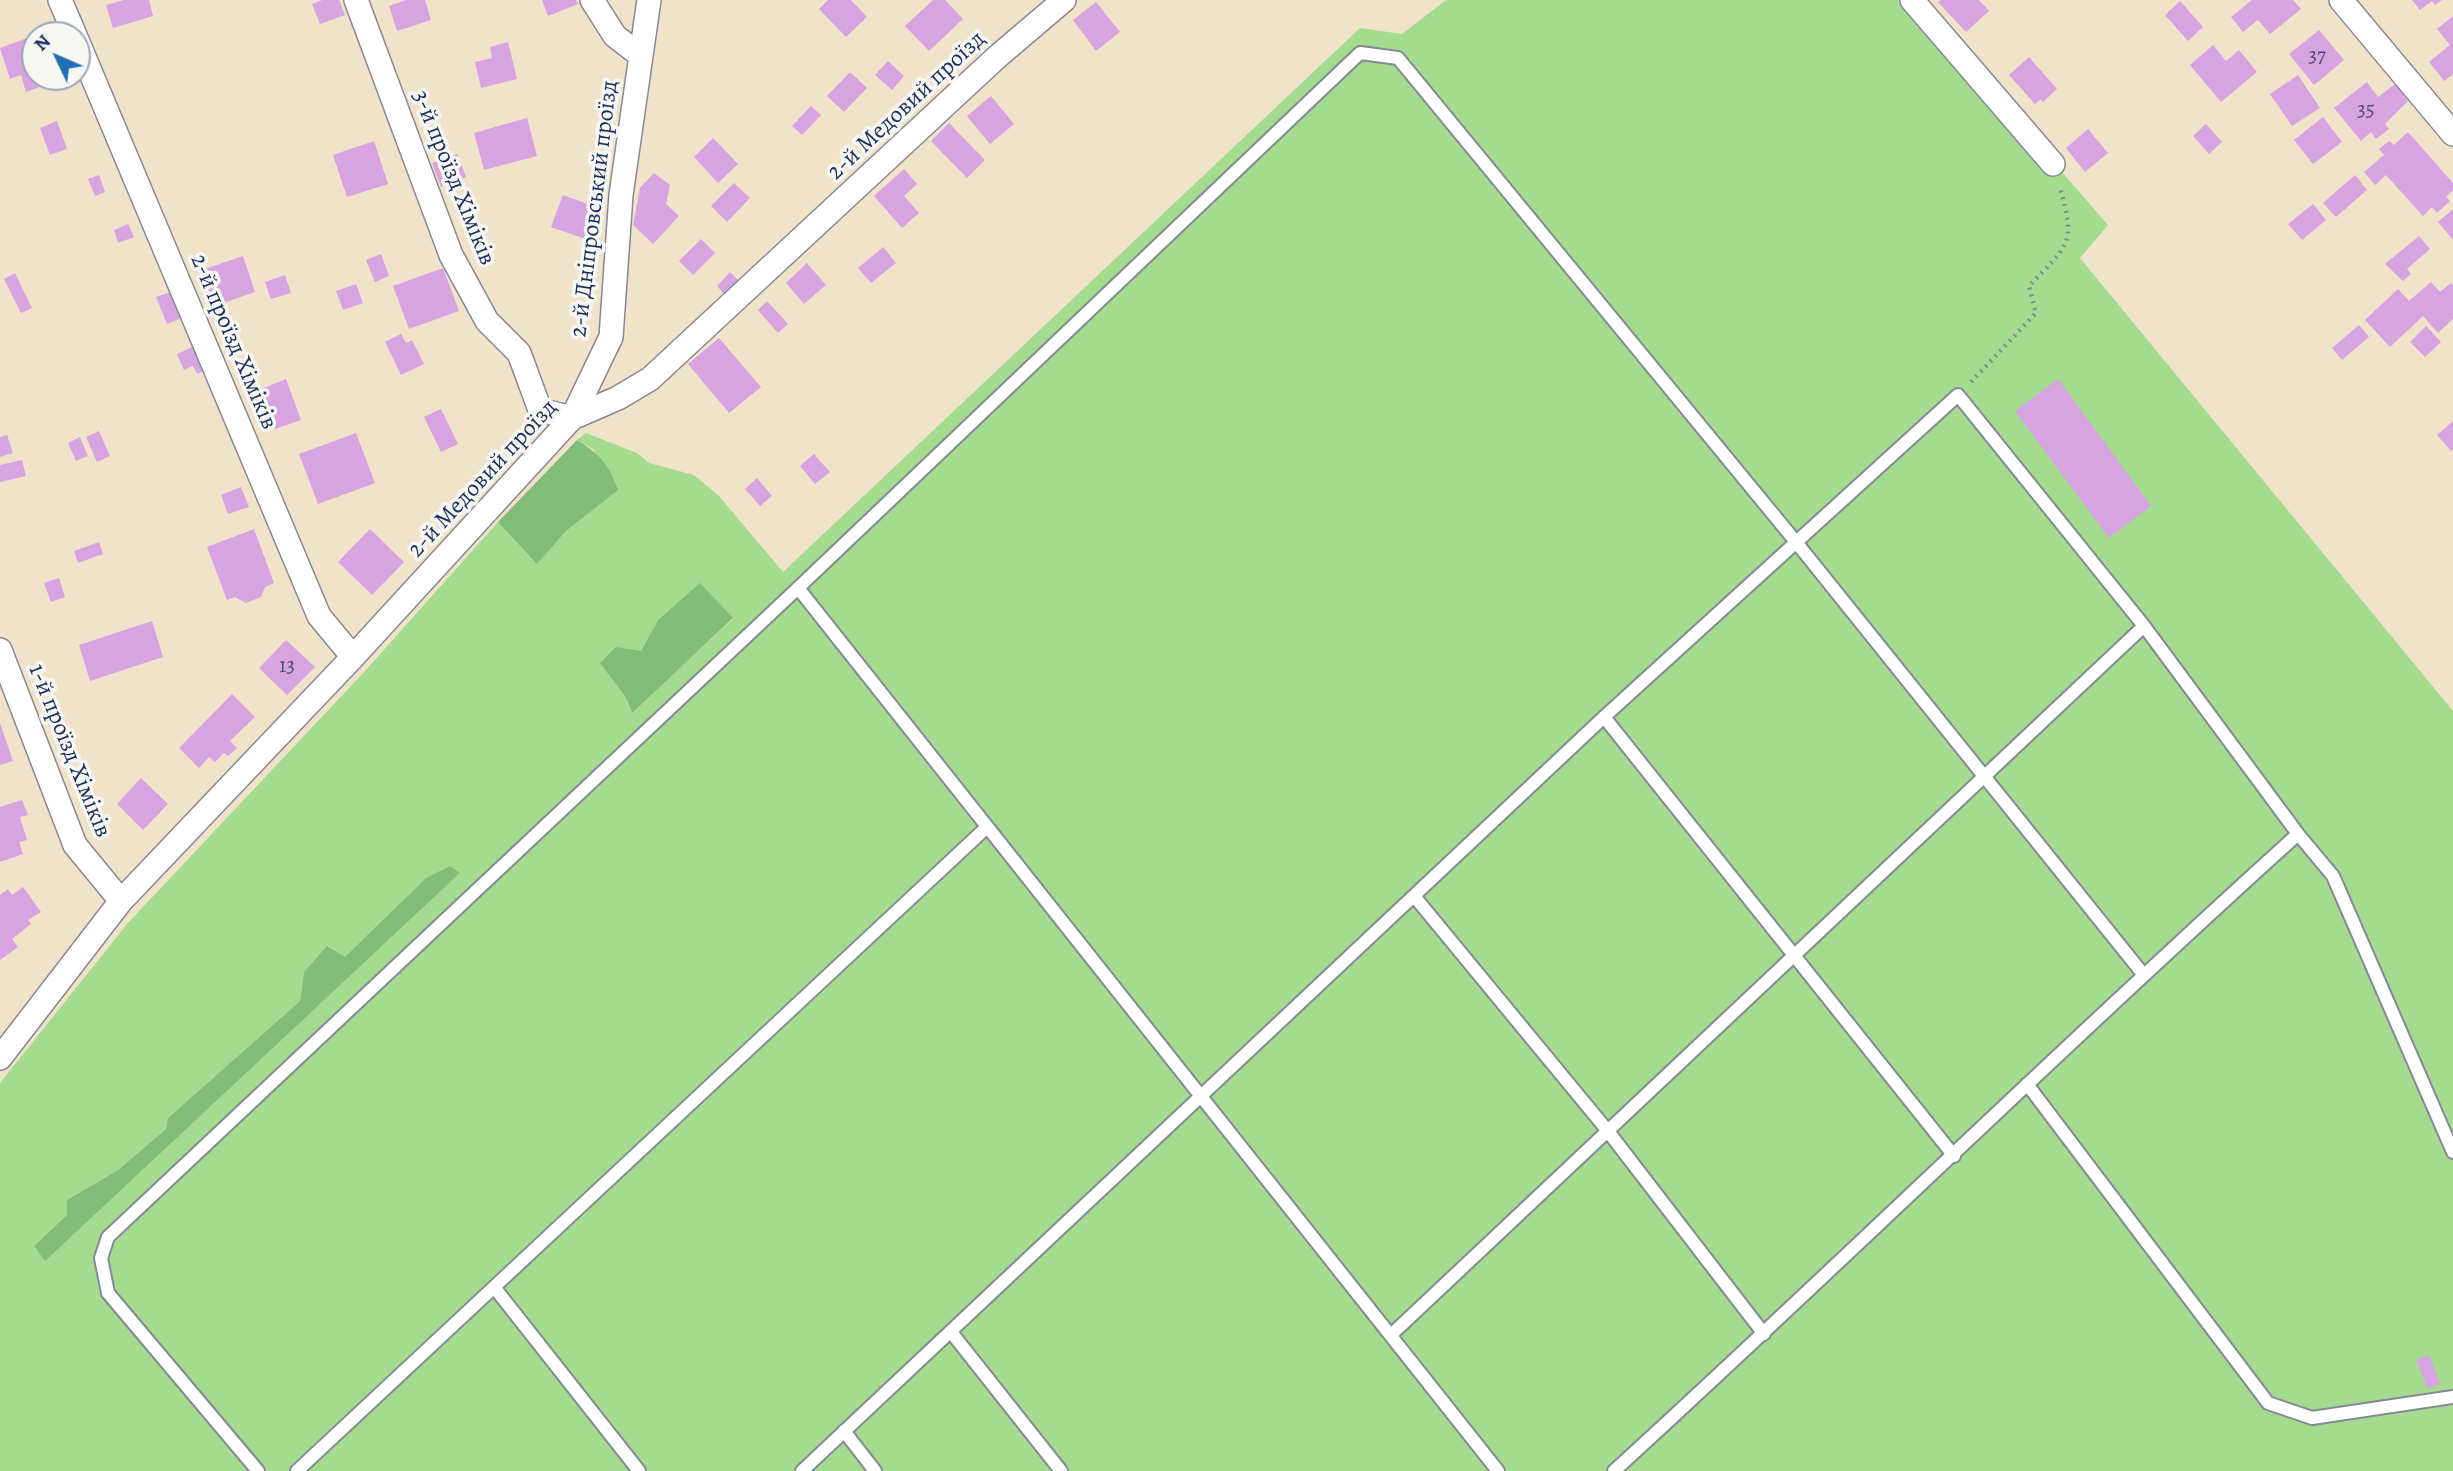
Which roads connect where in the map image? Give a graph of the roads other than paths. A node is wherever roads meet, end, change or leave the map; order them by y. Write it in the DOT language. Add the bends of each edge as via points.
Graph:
graph roads {
  1 [pos="60,0"];
  2 [pos="356,0"];
  3 [pos="592,0"];
  4 [pos="649,0"];
  5 [pos="1065,0"];
  6 [pos="1912,0"];
  7 [pos="2341,0"];
  8 [pos="69,21"];
  9 [pos="640,56"];
  10 [pos="91,73"];
  11 [pos="2453,134"];
  12 [pos="2053,163"];
  13 [pos="572,418"];
  14 [pos="1796,542"];
  15 [pos="798,589"];
  16 [pos="2144,626"];
  17 [pos="0,650"];
  18 [pos="353,657"];
  19 [pos="1604,717"];
  20 [pos="1985,776"];
  21 [pos="987,827"];
  22 [pos="2298,834"];
  23 [pos="1414,895"];
  24 [pos="121,901"];
  25 [pos="1794,956"];
  26 [pos="2143,974"];
  27 [pos="0,1058"];
  28 [pos="2027,1084"];
  29 [pos="1201,1095"];
  30 [pos="1608,1130"];
  31 [pos="2453,1152"];
  32 [pos="1954,1156"];
  33 [pos="494,1287"];
  34 [pos="951,1332"];
  35 [pos="1392,1334"];
  36 [pos="1764,1334"];
  37 [pos="2453,1396"];
  38 [pos="844,1431"];
  39 [pos="258,1471"];
  40 [pos="297,1471"];
  41 [pos="639,1471"];
  42 [pos="802,1471"];
  43 [pos="876,1471"];
  44 [pos="1061,1471"];
  45 [pos="1498,1471"];
  46 [pos="1614,1471"];
  1 -- 8 [label="street, 2-й проїзд Хіміків"];
  2 -- 13 [label="street, 3-й проїзд Хіміків" via="451,255 487,321 519,353 540,410"];
  3 -- 9 [label="street" via="615,36"];
  4 -- 9 [label="street, 2-й Дніпровський проїзд"];
  5 -- 13 [label="street, 2-й Медовий проїзд" via="987,66 650,379"];
  6 -- 12 [label="street"];
  7 -- 11 [label="street"];
  9 -- 13 [label="street, 2-й Дніпровський проїзд" via="621,195 611,337"];
  10 -- 18 [label="street, 2-й проїзд Хіміків" via="318,616"];
  13 -- 18 [label="street, 2-й Медовий проїзд"];
  14 -- 15 [label="lane" via="1398,58 1360,53"];
  14 -- 16 [label="lane" via="1958,395"];
  14 -- 19 [label="lane"];
  14 -- 20 [label="lane"];
  15 -- 21 [label="lane"];
  15 -- 39 [label="lane" via="108,1237 101,1258 108,1293"];
  16 -- 20 [label="lane"];
  16 -- 22 [label="lane"];
  17 -- 24 [label="street, 1-й проїзд Хіміків" via="75,845"];
  18 -- 24 [label="street, 2-й Медовий проїзд"];
  19 -- 23 [label="lane"];
  19 -- 25 [label="lane"];
  20 -- 25 [label="lane"];
  20 -- 26 [label="lane"];
  21 -- 29 [label="lane"];
  21 -- 33 [label="lane"];
  22 -- 26 [label="lane"];
  22 -- 31 [label="lane" via="2333,876"];
  23 -- 29 [label="lane"];
  23 -- 30 [label="lane"];
  24 -- 27 [label="street, 2-й Медовий проїзд"];
  25 -- 30 [label="lane"];
  25 -- 32 [label="lane"];
  26 -- 28 [label="lane"];
  28 -- 32 [label="lane"];
  28 -- 37 [label="lane" via="2268,1403 2312,1418"];
  29 -- 34 [label="lane"];
  29 -- 35 [label="lane"];
  30 -- 35 [label="lane"];
  30 -- 36 [label="lane"];
  32 -- 36 [label="lane"];
  33 -- 40 [label="lane"];
  33 -- 41 [label="lane"];
  34 -- 38 [label="lane"];
  34 -- 44 [label="lane"];
  35 -- 45 [label="lane"];
  36 -- 46 [label="lane"];
  38 -- 42 [label="lane"];
  38 -- 43 [label="lane"];
}
